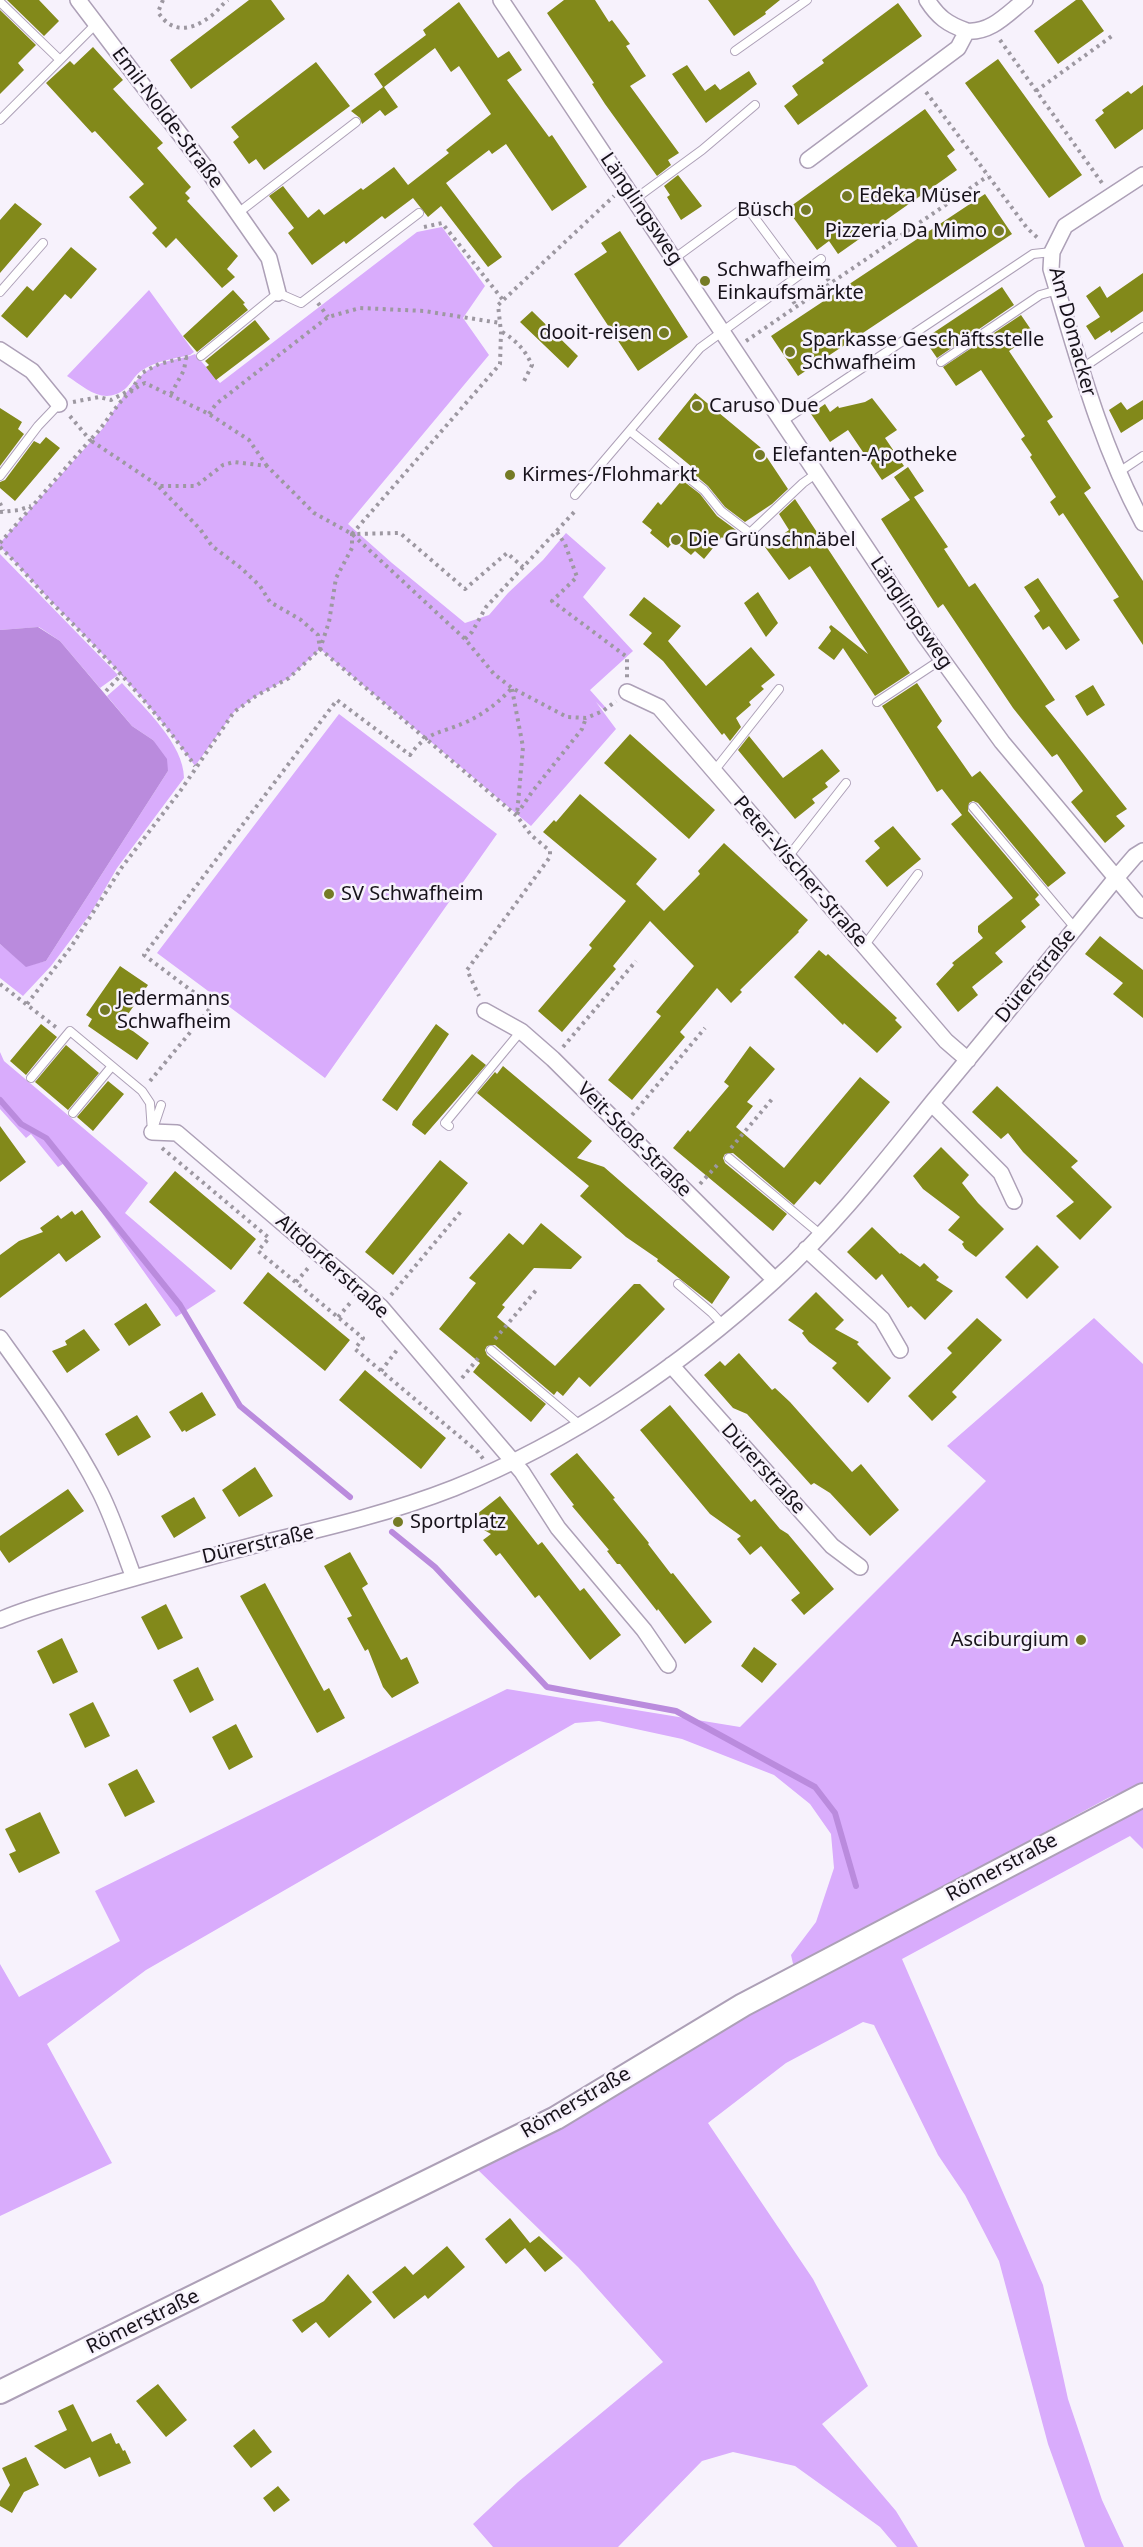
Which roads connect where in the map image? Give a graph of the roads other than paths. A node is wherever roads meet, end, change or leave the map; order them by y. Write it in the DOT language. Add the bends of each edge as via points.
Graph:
graph roads {
  1 [pos="78,0"];
  2 [pos="501,0"];
  3 [pos="807,0"];
  4 [pos="927,0"];
  5 [pos="1025,0"];
  6 [pos="0,2"];
  7 [pos="97,23"];
  8 [pos="967,30"];
  9 [pos="735,51"];
  10 [pos="60,60"];
  11 [pos="755,105"];
  12 [pos="0,120"];
  13 [pos="356,122"];
  14 [pos="808,160"];
  15 [pos="1143,175"];
  16 [pos="635,199"];
  17 [pos="238,213"];
  18 [pos="419,213"];
  19 [pos="43,243"];
  20 [pos="1054,247"];
  21 [pos="675,258"];
  22 [pos="821,259"];
  23 [pos="798,276"];
  24 [pos="1058,290"];
  25 [pos="0,292"];
  26 [pos="278,293"];
  27 [pos="1143,327"];
  28 [pos="723,331"];
  29 [pos="0,350"];
  30 [pos="201,356"];
  31 [pos="941,362"];
  32 [pos="1081,369"];
  33 [pos="59,404"];
  34 [pos="783,421"];
  35 [pos="630,430"];
  36 [pos="1143,456"];
  37 [pos="817,473"];
  38 [pos="1117,473"];
  39 [pos="0,476"];
  40 [pos="575,495"];
  41 [pos="1143,523"];
  42 [pos="942,659"];
  43 [pos="779,689"];
  44 [pos="627,692"];
  45 [pos="877,702"];
  46 [pos="714,771"];
  47 [pos="846,783"];
  48 [pos="973,807"];
  49 [pos="1143,851"];
  50 [pos="788,857"];
  51 [pos="918,874"];
  52 [pos="1116,878"];
  53 [pos="1143,910"];
  54 [pos="1075,928"];
  55 [pos="864,946"];
  56 [pos="485,1011"];
  57 [pos="521,1030"];
  58 [pos="968,1060"];
  59 [pos="112,1066"];
  60 [pos="31,1077"];
  61 [pos="932,1104"];
  62 [pos="161,1105"];
  63 [pos="73,1113"];
  64 [pos="449,1126"];
  65 [pos="152,1132"];
  66 [pos="729,1158"];
  67 [pos="1014,1201"];
  68 [pos="820,1234"];
  69 [pos="806,1249"];
  70 [pos="775,1280"];
  71 [pos="678,1284"];
  72 [pos="722,1324"];
  73 [pos="0,1338"];
  74 [pos="492,1350"];
  75 [pos="900,1350"];
  76 [pos="670,1365"];
  77 [pos="580,1425"];
  78 [pos="513,1461"];
  79 [pos="860,1567"];
  80 [pos="134,1578"];
  81 [pos="0,1620"];
  82 [pos="668,1665"];
  83 [pos="1143,1795"];
  84 [pos="0,2392"];
  1 -- 7 [label="street, Emil-Nolde-Straße"];
  2 -- 16 [label="street, Länglingsweg"];
  3 -- 9 [label="lane"];
  4 -- 8 [label="street" via="938,17"];
  5 -- 8 [label="street" via="992,27 979,32"];
  6 -- 10 [label="lane"];
  7 -- 10 [label="lane"];
  7 -- 17 [label="street, Emil-Nolde-Straße"];
  8 -- 14 [label="street" via="958,48"];
  10 -- 12 [label="lane"];
  11 -- 16 [label="lane"];
  13 -- 17 [label="lane"];
  15 -- 20 [label="street, Am Domacker" via="1065,226"];
  16 -- 21 [label="street, Länglingsweg"];
  17 -- 26 [label="street, Emil-Nolde-Straße" via="269,258"];
  18 -- 26 [label="lane" via="301,303"];
  19 -- 25 [label="lane"];
  20 -- 24 [label="street, Am Domacker" via="1051,269"];
  20 -- 34 [label="lane" via="1033,254"];
  21 -- 23 [label="lane" via="746,206"];
  21 -- 28 [label="street, Länglingsweg"];
  22 -- 23 [label="lane"];
  23 -- 28 [label="lane"];
  24 -- 31 [label="lane" via="1040,295"];
  24 -- 32 [label="street, Am Domacker"];
  26 -- 30 [label="lane"];
  27 -- 32 [label="lane"];
  28 -- 34 [label="street, Länglingsweg"];
  28 -- 35 [label="lane" via="700,348"];
  29 -- 33 [label="street" via="32,372"];
  32 -- 38 [label="street, Am Domacker"];
  33 -- 39 [label="lane"];
  34 -- 37 [label="street, Länglingsweg"];
  35 -- 37 [label="lane" via="750,533"];
  35 -- 40 [label="lane"];
  36 -- 38 [label="lane"];
  37 -- 42 [label="street, Länglingsweg"];
  38 -- 41 [label="street, Am Domacker"];
  42 -- 45 [label="lane"];
  42 -- 52 [label="street, Länglingsweg" via="1002,742"];
  43 -- 46 [label="lane"];
  44 -- 46 [label="street, Peter-Vischer-Straße" via="659,707"];
  46 -- 50 [label="street, Peter-Vischer-Straße"];
  47 -- 50 [label="lane"];
  48 -- 54 [label="lane"];
  49 -- 52 [label="street, Dürerstraße"];
  50 -- 55 [label="street, Peter-Vischer-Straße"];
  51 -- 55 [label="lane"];
  52 -- 53 [label="street, Länglingsweg"];
  52 -- 54 [label="street, Dürerstraße"];
  54 -- 58 [label="street, Dürerstraße"];
  55 -- 58 [label="street, Peter-Vischer-Straße" via="946,1041"];
  56 -- 57 [label="street, Veit-Stoß-Straße"];
  57 -- 64 [label="lane" via="445,1123"];
  57 -- 70 [label="street, Veit-Stoß-Straße"];
  58 -- 61 [label="street, Dürerstraße"];
  59 -- 60 [label="lane" via="70,1031"];
  59 -- 63 [label="lane"];
  59 -- 65 [label="lane" via="142,1091 150,1103"];
  61 -- 67 [label="street" via="1001,1173"];
  61 -- 68 [label="street, Dürerstraße"];
  62 -- 65 [label="lane"];
  65 -- 78 [label="street, Altdorferstraße" via="177,1133 285,1216 381,1307"];
  66 -- 68 [label="lane"];
  68 -- 69 [label="street, Dürerstraße"];
  69 -- 70 [label="street, Dürerstraße"];
  69 -- 75 [label="street" via="882,1319"];
  70 -- 72 [label="street, Dürerstraße"];
  71 -- 72 [label="lane"];
  72 -- 76 [label="street, Dürerstraße"];
  73 -- 80 [label="street" via="76,1450 109,1511"];
  74 -- 77 [label="lane"];
  76 -- 77 [label="street, Dürerstraße"];
  76 -- 79 [label="street, Dürerstraße" via="832,1546"];
  77 -- 78 [label="street, Dürerstraße"];
  78 -- 80 [label="street, Dürerstraße" via="454,1488 341,1526"];
  78 -- 82 [label="street" via="558,1528 644,1630"];
  80 -- 81 [label="street, Dürerstraße"];
  83 -- 84 [label="street, Römerstraße" via="743,2005 556,2118"];
}
